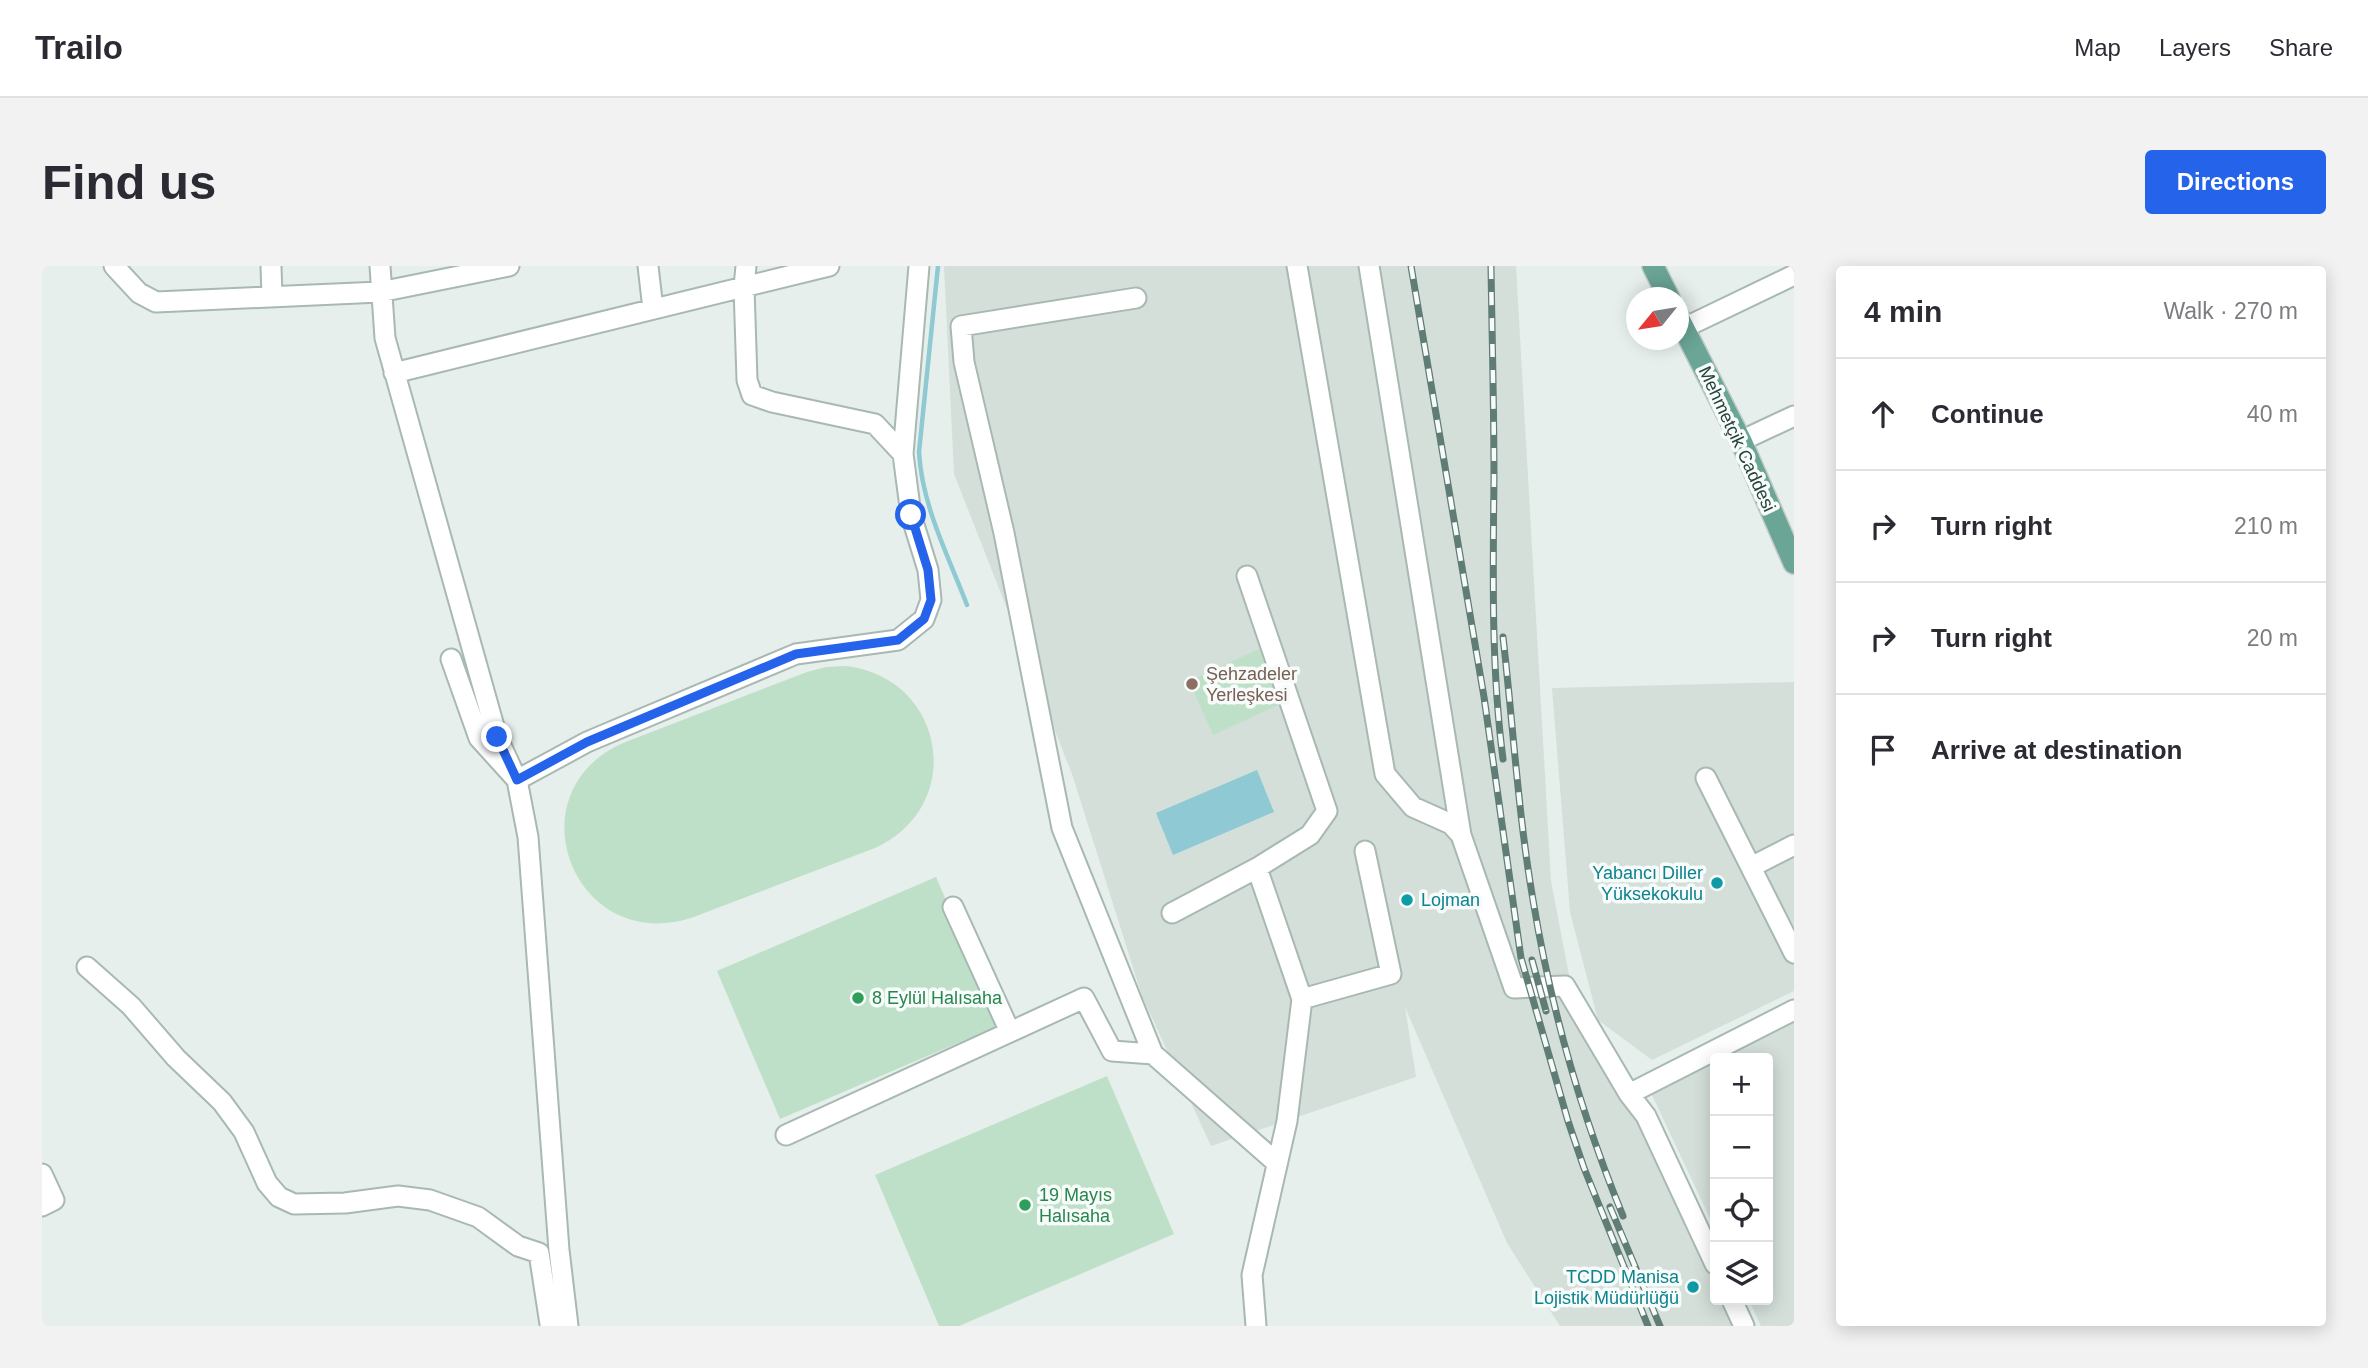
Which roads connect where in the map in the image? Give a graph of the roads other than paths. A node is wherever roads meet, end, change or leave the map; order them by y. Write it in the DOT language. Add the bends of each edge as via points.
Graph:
graph roads {
  1 [pos="114,266"];
  2 [pos="271,266"];
  3 [pos="380,266"];
  4 [pos="509,266"];
  5 [pos="648,266"];
  6 [pos="746,266"];
  7 [pos="829,266"];
  8 [pos="919,266"];
  9 [pos="1297,266"];
  10 [pos="1369,266"];
  11 [pos="1653,266"];
  12 [pos="1661,266"];
  13 [pos="1794,275"];
  14 [pos="744,287"];
  15 [pos="1664,287"];
  16 [pos="1671,287"];
  17 [pos="380,292"];
  18 [pos="272,297"];
  19 [pos="1136,298"];
  20 [pos="653,309"];
  21 [pos="1689,319"];
  22 [pos="1689,330"];
  23 [pos="1689,332"];
  24 [pos="394,373"];
  25 [pos="1794,416"];
  26 [pos="1747,438"];
  27 [pos="904,454"];
  28 [pos="1793,540"];
  29 [pos="1794,563"];
  30 [pos="1247,576"];
  31 [pos="451,659"];
  32 [pos="1706,778"];
  33 [pos="517,780"];
  34 [pos="1461,835"];
  35 [pos="1794,845"];
  36 [pos="1365,851"];
  37 [pos="1751,867"];
  38 [pos="1256,868"];
  39 [pos="953,907"];
  40 [pos="1172,913"];
  41 [pos="1794,953"];
  42 [pos="87,967"];
  43 [pos="1302,999"];
  44 [pos="1794,1010"];
  45 [pos="1010,1032"];
  46 [pos="1153,1055"];
  47 [pos="1629,1094"];
  48 [pos="786,1135"];
  49 [pos="1277,1163"];
  50 [pos="42,1174"];
  51 [pos="42,1206"];
  52 [pos="1710,1253"];
  53 [pos="1734,1305"];
  54 [pos="555,1326"];
  55 [pos="568,1326"];
  56 [pos="1256,1326"];
  57 [pos="1744,1326"];
  1 -- 18 [label="street" via="139,293 156,302"];
  2 -- 18 [label="street"];
  3 -- 17 [label="street"];
  4 -- 17 [label="street"];
  5 -- 20 [label="street"];
  6 -- 14 [label="street"];
  7 -- 14 [label="street"];
  8 -- 27 [label="street"];
  9 -- 34 [label="street" via="1385,775 1413,807 1451,824"];
  10 -- 34 [label="street"];
  11 -- 15 [label="main road"];
  12 -- 16 [label="main road, Mehmetçik Caddesi"];
  13 -- 21 [label="street"];
  14 -- 20 [label="street"];
  14 -- 27 [label="street" via="747,380 752,395 875,424"];
  17 -- 18 [label="street"];
  17 -- 24 [label="street"];
  19 -- 46 [label="street" via="961,326 964,362 1004,534 1062,828"];
  20 -- 24 [label="street"];
  22 -- 26 [label="main road, Mehmetçik Caddesi"];
  23 -- 29 [label="main road, Mehmetçik Caddesi"];
  24 -- 33 [label="street" via="497,737"];
  25 -- 26 [label="street"];
  26 -- 28 [label="main road, Mehmetçik Caddesi"];
  27 -- 33 [label="street" via="911,515 928,570 931,600 924,619 898,640 796,654 587,742"];
  30 -- 38 [label="street" via="1327,811 1310,835"];
  31 -- 33 [label="street" via="479,738"];
  32 -- 37 [label="street"];
  33 -- 55 [label="street" via="528,837"];
  34 -- 47 [label="street" via="1514,988 1565,986"];
  35 -- 37 [label="street"];
  36 -- 43 [label="street" via="1391,974"];
  37 -- 41 [label="street"];
  38 -- 40 [label="street"];
  38 -- 43 [label="street"];
  39 -- 45 [label="street"];
  42 -- 54 [label="street" via="131,1006 222,1102 279,1197 294,1204 398,1196 430,1200 478,1217 518,1246 539,1253 550,1324"];
  43 -- 49 [label="street" via="1287,1121"];
  44 -- 47 [label="street"];
  45 -- 46 [label="street" via="1084,998 1112,1051"];
  45 -- 48 [label="street"];
  46 -- 49 [label="street"];
  47 -- 52 [label="street" via="1646,1116"];
  49 -- 56 [label="street" via="1252,1275"];
  50 -- 51 [label="street" via="54,1200"];
  53 -- 57 [label="street"];
}
